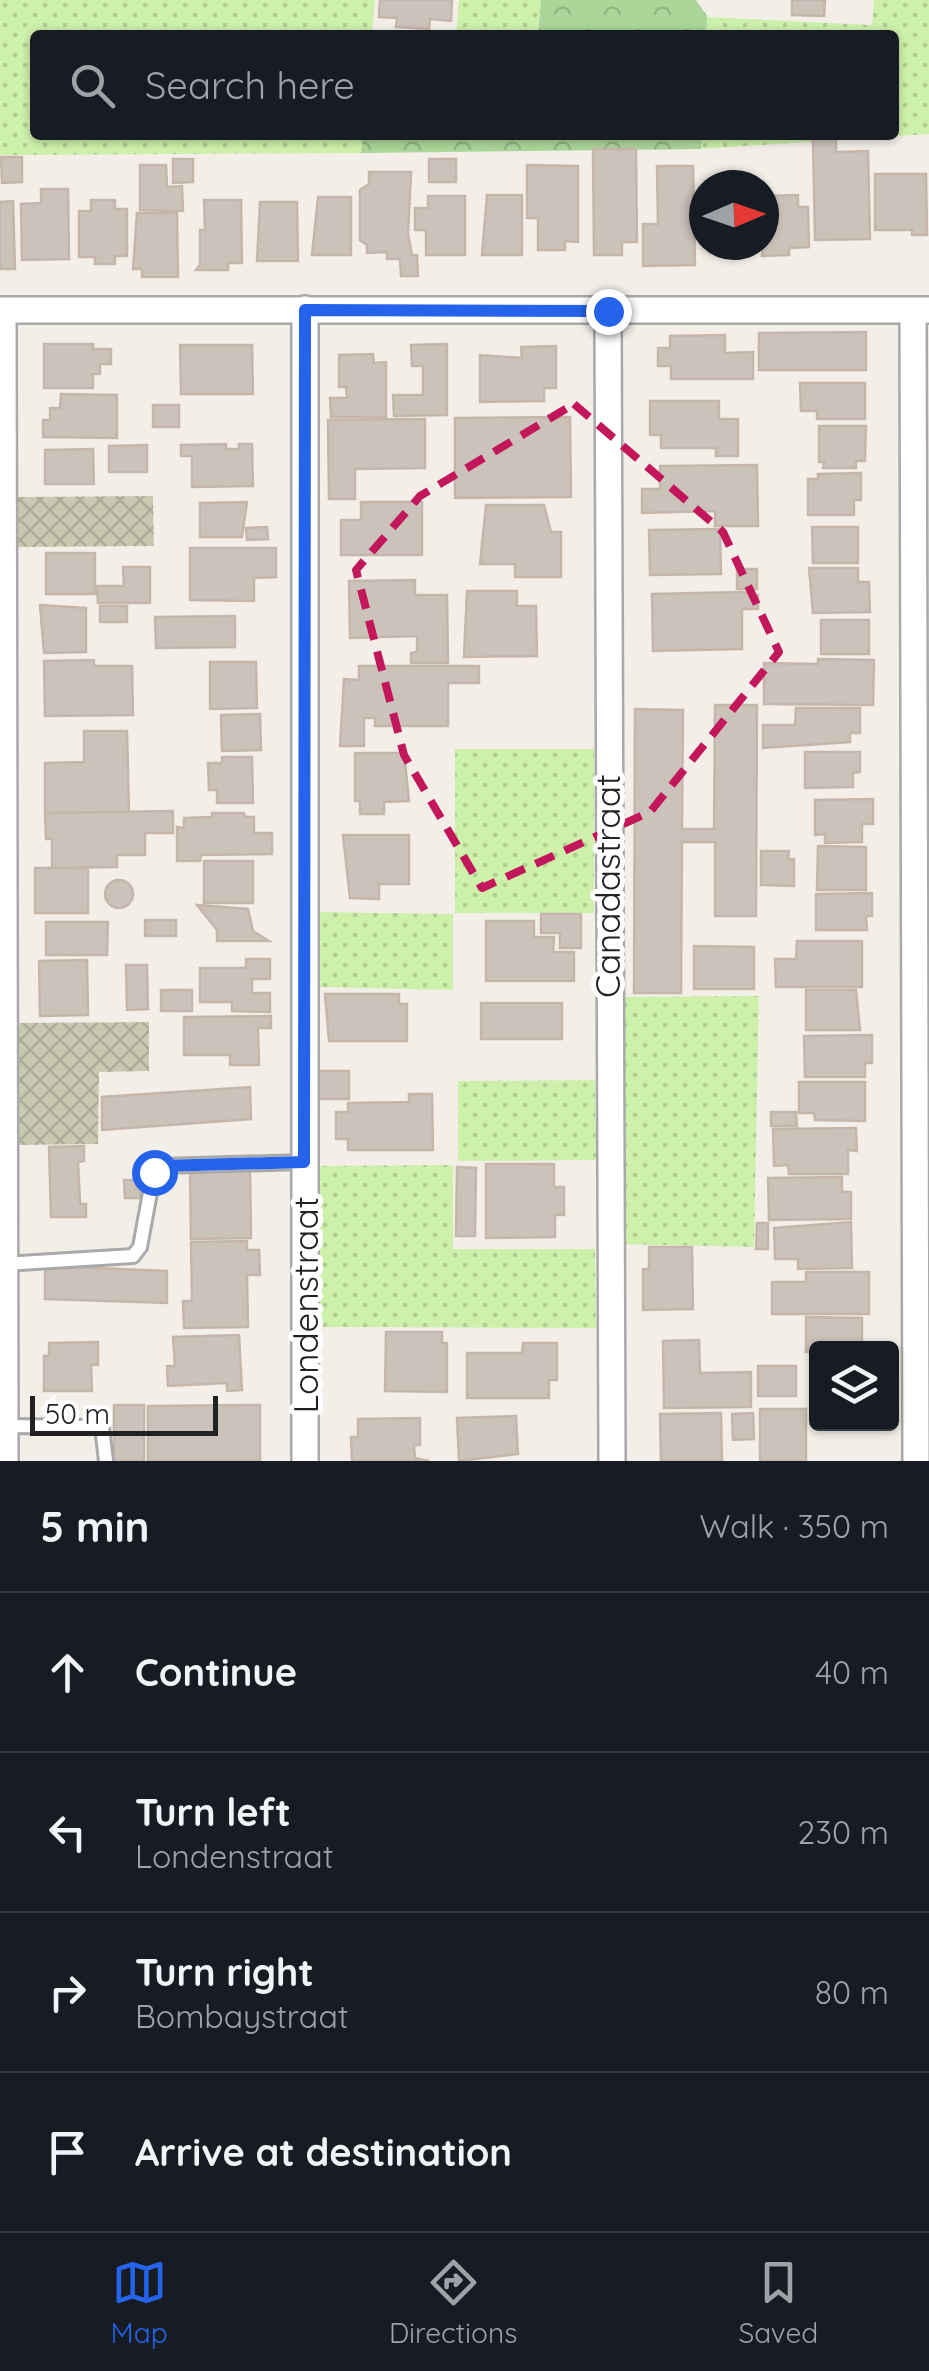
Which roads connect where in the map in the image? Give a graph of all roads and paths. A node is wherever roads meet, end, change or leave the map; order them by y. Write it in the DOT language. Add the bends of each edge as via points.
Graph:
graph roads {
  1 [pos="2,310"];
  2 [pos="305,310"];
  3 [pos="921,310"];
  4 [pos="608,311"];
  5 [pos="2,785"];
  6 [pos="304,1162"];
  7 [pos="4,1264"];
  8 [pos="5,1426"];
  9 [pos="5,1461"];
  10 [pos="106,1461"];
  11 [pos="305,1461"];
  12 [pos="612,1461"];
  13 [pos="916,1461"];
  1 -- 2 [label="street"];
  1 -- 5 [label="street"];
  2 -- 4 [label="street"];
  2 -- 6 [label="street, Londenstraat"];
  3 -- 4 [label="street"];
  3 -- 13 [label="street"];
  4 -- 12 [label="street, Canadastraat"];
  5 -- 7 [label="street"];
  6 -- 7 [label="lane" via="160,1166 133,1256"];
  6 -- 11 [label="street, Londenstraat"];
  7 -- 8 [label="street"];
  8 -- 9 [label="street"];
  8 -- 10 [label="lane" via="102,1427"];
}
